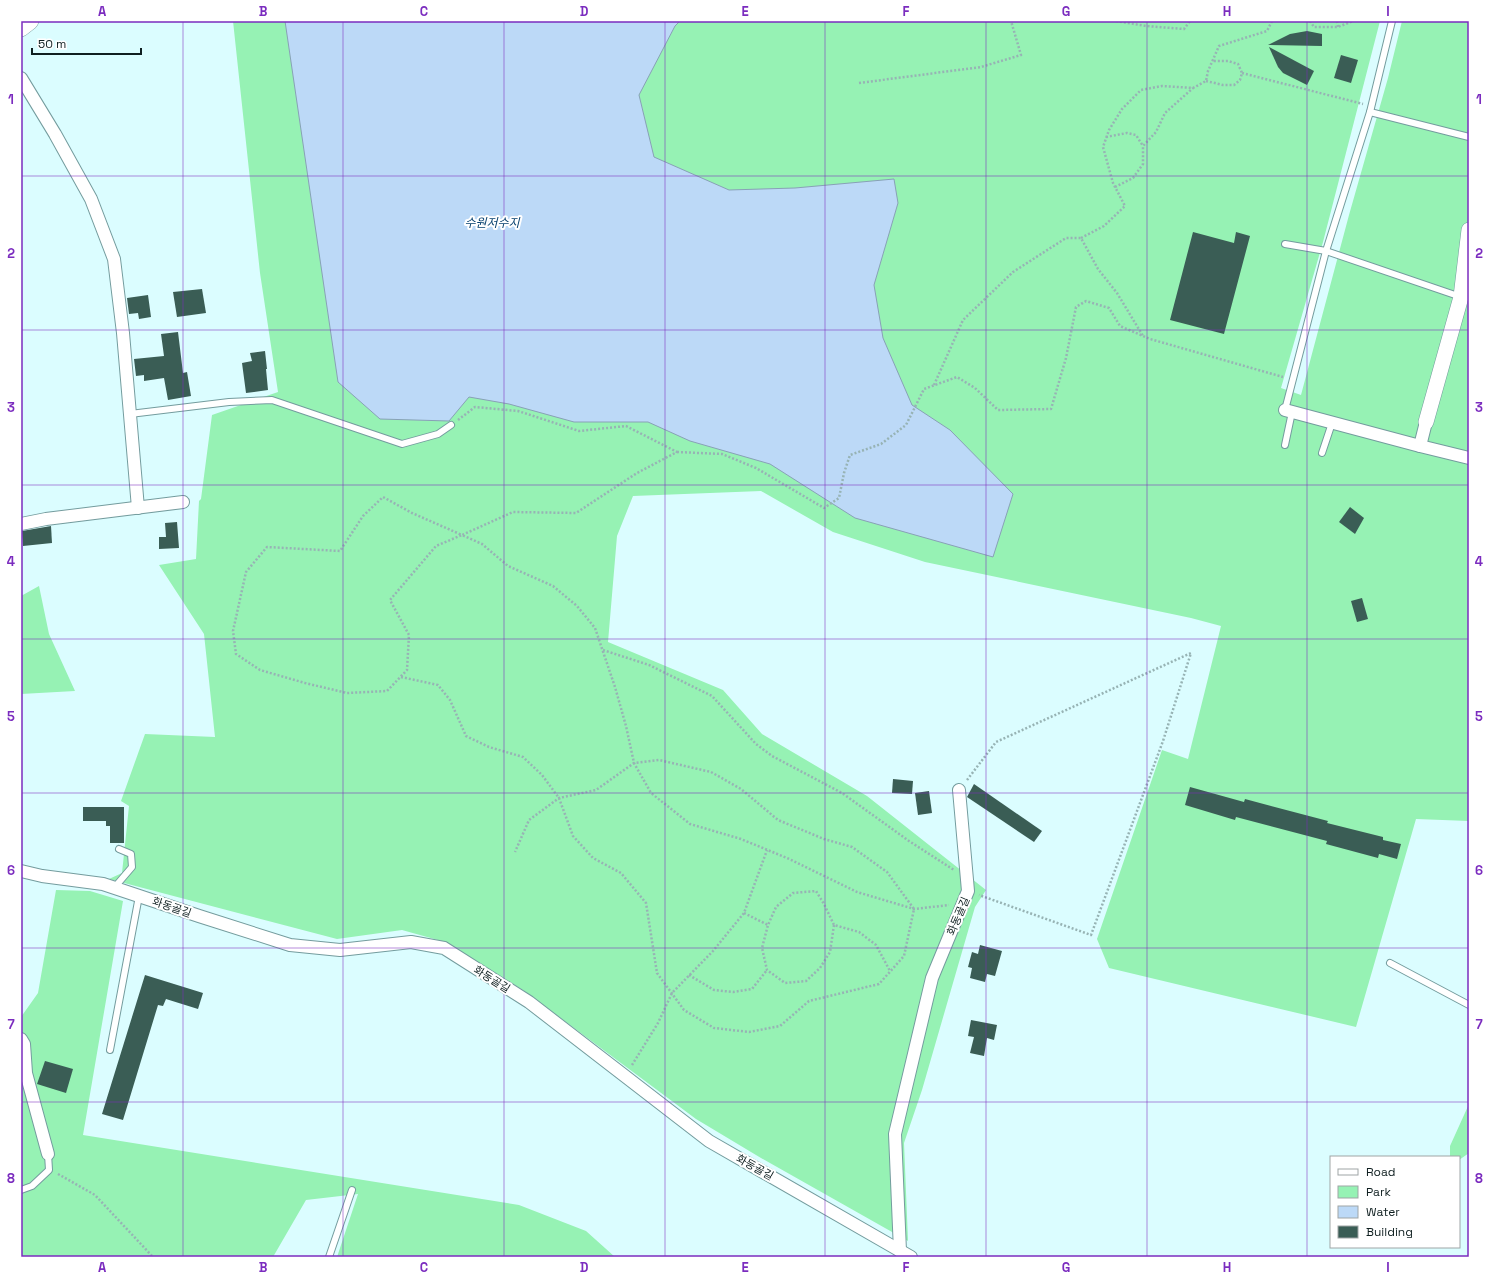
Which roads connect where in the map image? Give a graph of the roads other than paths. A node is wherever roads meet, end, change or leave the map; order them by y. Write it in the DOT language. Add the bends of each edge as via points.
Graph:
graph roads {
  1 [pos="30,21"];
  2 [pos="1392,21"];
  3 [pos="21,28"];
  4 [pos="21,78"];
  5 [pos="1370,109"];
  6 [pos="1469,137"];
  7 [pos="1469,230"];
  8 [pos="1285,244"];
  9 [pos="1326,251"];
  10 [pos="1461,297"];
  11 [pos="1289,411"];
  12 [pos="130,414"];
  13 [pos="1426,422"];
  14 [pos="1332,423"];
  15 [pos="451,425"];
  16 [pos="1285,445"];
  17 [pos="1420,446"];
  18 [pos="1322,453"];
  19 [pos="1469,458"];
  20 [pos="184,502"];
  21 [pos="138,508"];
  22 [pos="21,524"];
  23 [pos="959,790"];
  24 [pos="119,849"];
  25 [pos="21,871"];
  26 [pos="114,888"];
  27 [pos="139,896"];
  28 [pos="1390,963"];
  29 [pos="1469,1005"];
  30 [pos="21,1039"];
  31 [pos="110,1050"];
  32 [pos="48,1154"];
  33 [pos="21,1190"];
  34 [pos="352,1190"];
  35 [pos="900,1251"];
  36 [pos="329,1257"];
  37 [pos="911,1257"];
  1 -- 3 [label="main road"];
  2 -- 5 [label="lane"];
  4 -- 12 [label="street" via="91,199 114,259"];
  5 -- 6 [label="lane"];
  5 -- 9 [label="lane"];
  7 -- 10 [label="street"];
  8 -- 9 [label="lane"];
  9 -- 10 [label="lane"];
  9 -- 11 [label="lane" via="1293,380"];
  10 -- 13 [label="street"];
  11 -- 14 [label="street"];
  11 -- 16 [label="lane"];
  12 -- 15 [label="lane" via="229,402 272,400 402,444 438,434"];
  12 -- 21 [label="street"];
  13 -- 17 [label="street"];
  14 -- 17 [label="street"];
  14 -- 18 [label="lane"];
  17 -- 19 [label="street"];
  20 -- 21 [label="street"];
  21 -- 22 [label="street"];
  23 -- 35 [label="street, 화동골길" via="968,891 932,978 895,1134"];
  24 -- 26 [label="lane" via="131,854 132,867"];
  25 -- 26 [label="street, 화동골길"];
  26 -- 27 [label="street, 화동골길"];
  27 -- 31 [label="lane"];
  27 -- 35 [label="street, 화동골길" via="290,945 340,950 411,942 444,948 529,1002 709,1141"];
  28 -- 29 [label="lane"];
  30 -- 32 [label="street" via="24,1044 26,1073"];
  32 -- 33 [label="lane" via="49,1170 32,1186"];
  34 -- 36 [label="lane"];
  35 -- 37 [label="street, 화동골길"];
}
